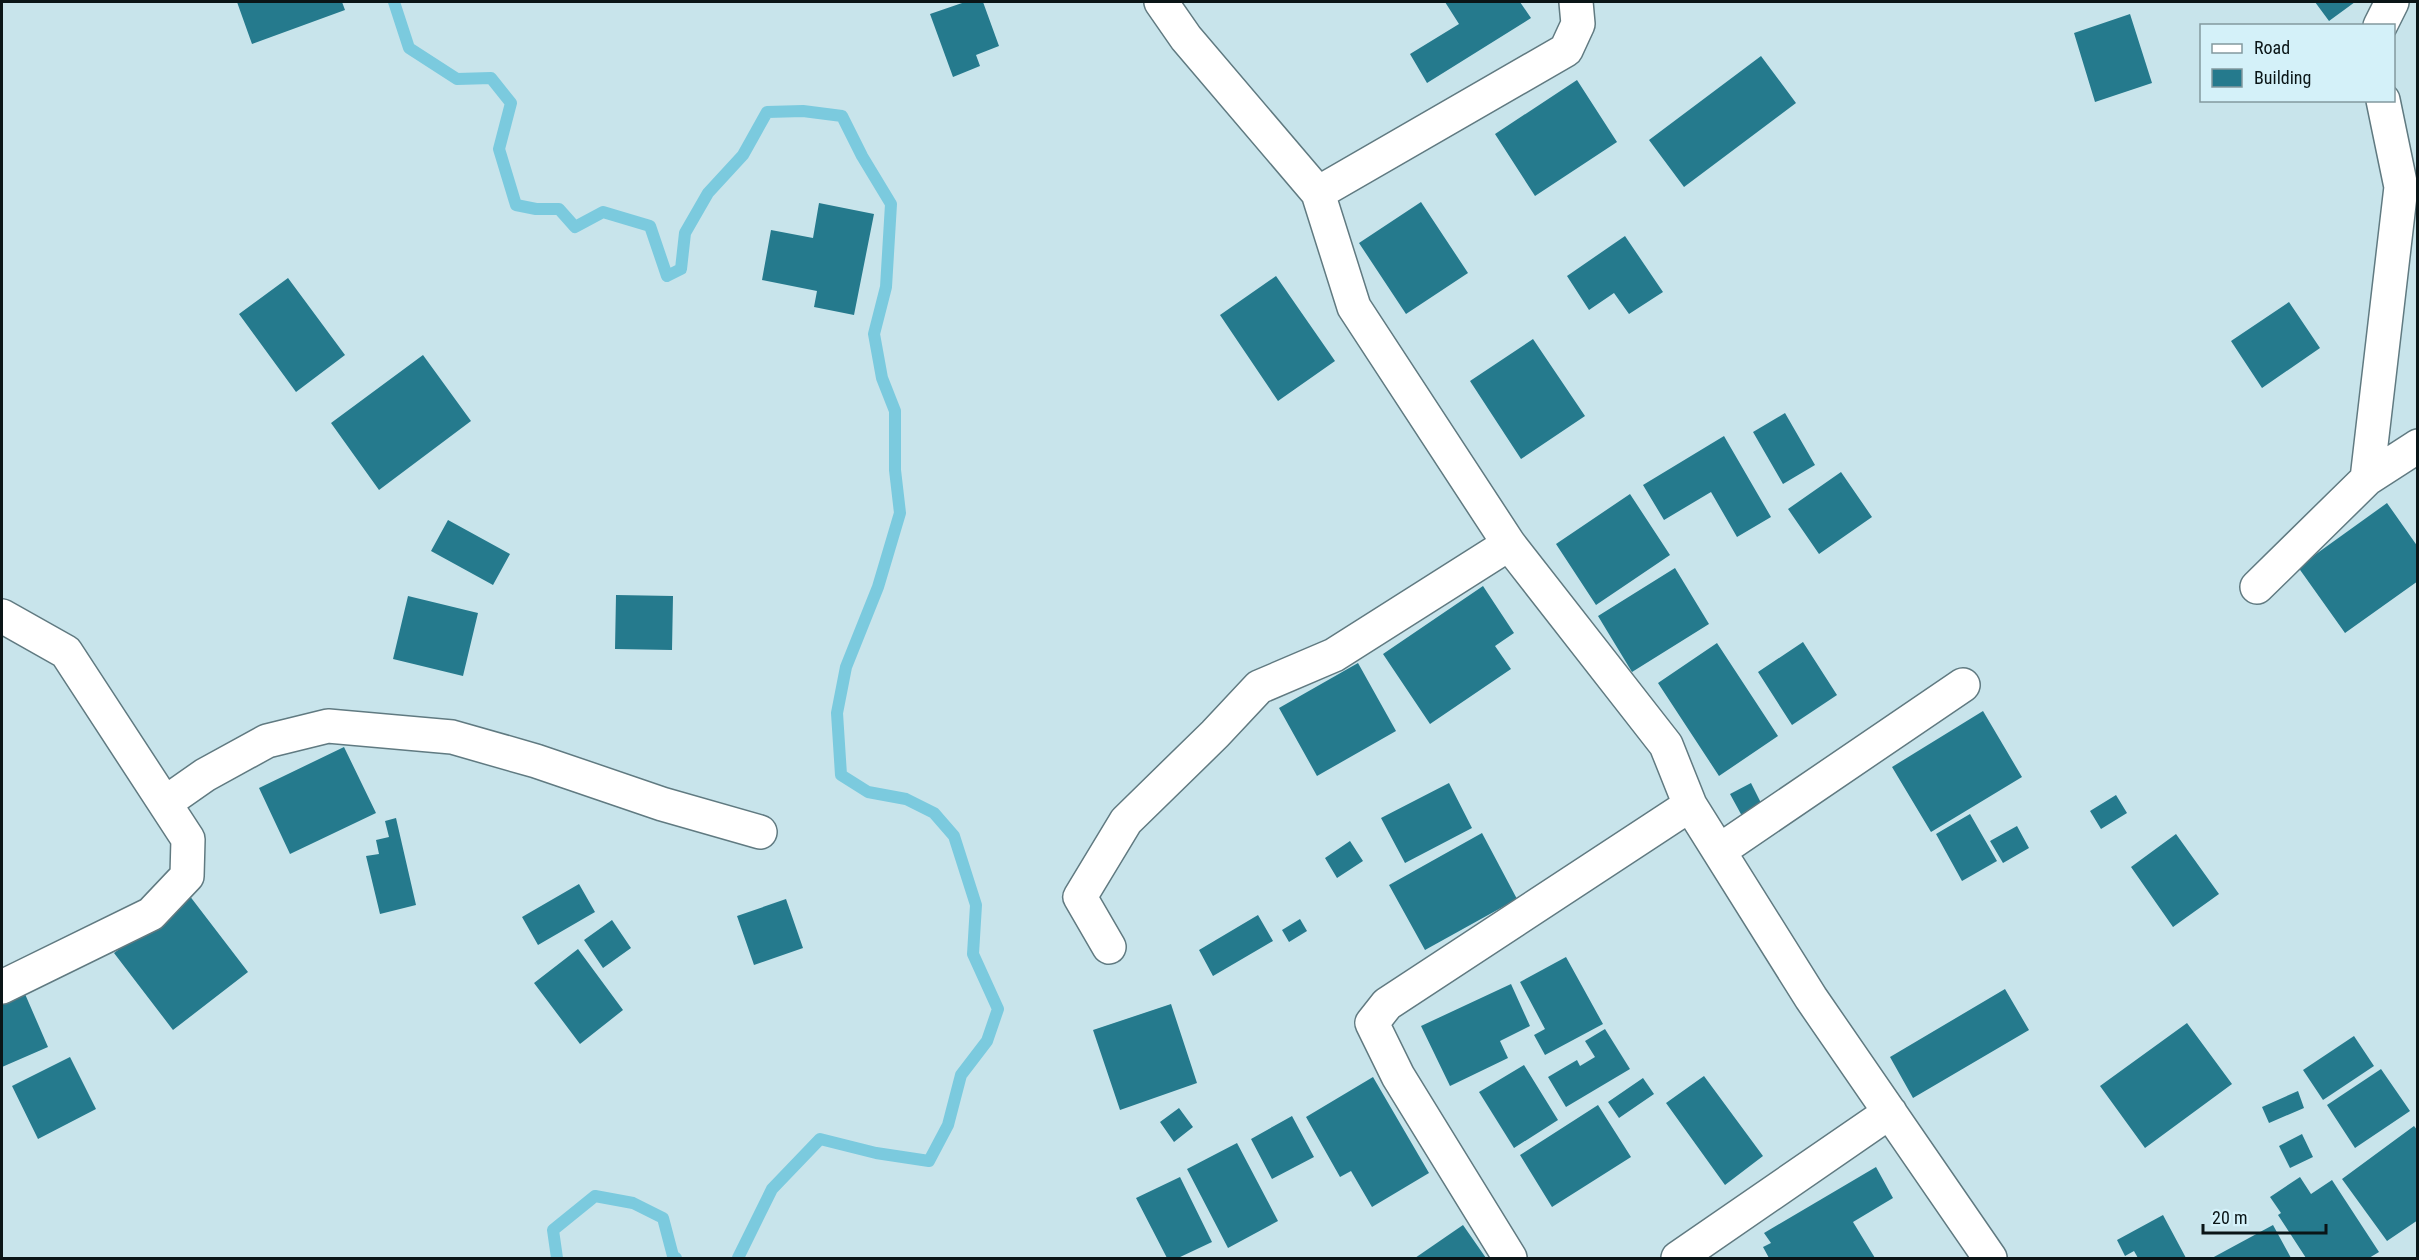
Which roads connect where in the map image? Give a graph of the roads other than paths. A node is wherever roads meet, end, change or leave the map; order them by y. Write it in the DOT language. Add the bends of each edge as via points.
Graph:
graph roads {
  1 [pos="1161,2"];
  2 [pos="1576,2"];
  3 [pos="2392,2"];
  4 [pos="2381,24"];
  5 [pos="2385,102"];
  6 [pos="1318,193"];
  7 [pos="2409,197"];
  8 [pos="2418,447"];
  9 [pos="2367,479"];
  10 [pos="1509,544"];
  11 [pos="2257,587"];
  12 [pos="2,616"];
  13 [pos="1963,685"];
  14 [pos="165,802"];
  15 [pos="1690,805"];
  16 [pos="760,832"];
  17 [pos="1719,851"];
  18 [pos="1109,947"];
  19 [pos="2,987"];
  20 [pos="1890,1112"];
  21 [pos="1510,1258"];
  22 [pos="1678,1258"];
  23 [pos="1990,1258"];
  1 -- 6 [label="street" via="1186,38"];
  2 -- 6 [label="street" via="1578,24 1566,50"];
  3 -- 4 [label="street"];
  5 -- 7 [label="street"];
  6 -- 10 [label="street" via="1354,307"];
  7 -- 9 [label="street"];
  8 -- 9 [label="street"];
  9 -- 11 [label="street"];
  10 -- 15 [label="street" via="1666,745"];
  10 -- 18 [label="street" via="1334,656 1259,687 1126,821 1080,897"];
  12 -- 14 [label="street" via="66,652"];
  13 -- 17 [label="street"];
  14 -- 16 [label="street" via="267,741 328,726 452,737"];
  14 -- 19 [label="street" via="188,839 187,876 151,914"];
  15 -- 17 [label="street"];
  15 -- 21 [label="street" via="1387,1004 1372,1023 1398,1076"];
  17 -- 20 [label="street" via="1811,998"];
  20 -- 22 [label="street"];
  20 -- 23 [label="street"];
}
